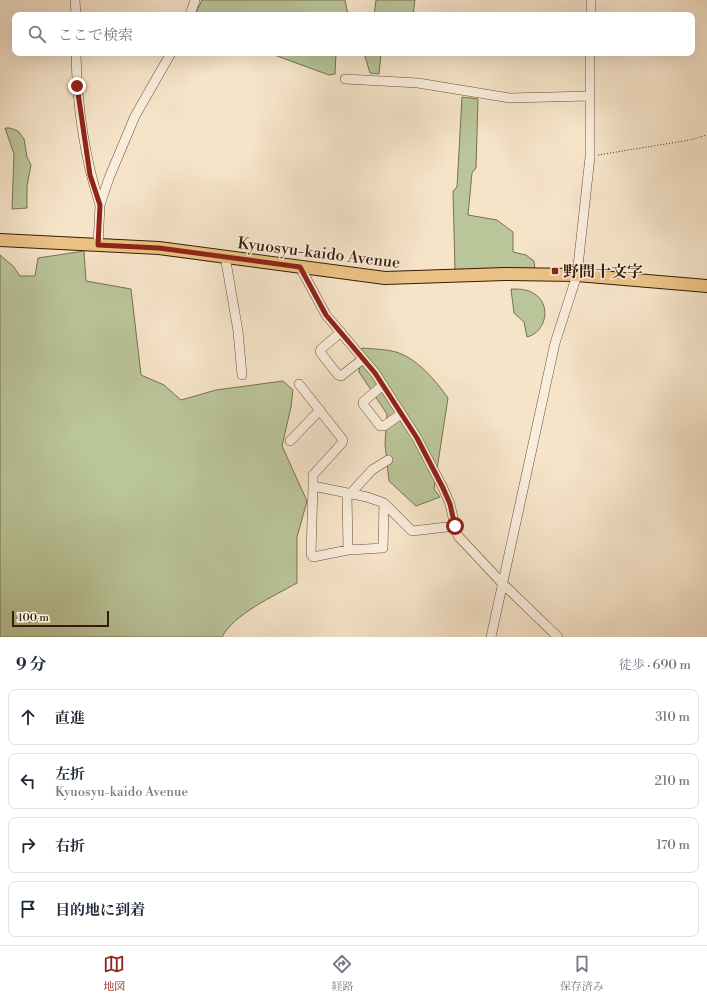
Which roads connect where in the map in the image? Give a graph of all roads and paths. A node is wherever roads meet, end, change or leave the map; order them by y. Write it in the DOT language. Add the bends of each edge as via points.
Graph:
graph roads {
  1 [pos="75,0"];
  2 [pos="195,0"];
  3 [pos="591,0"];
  4 [pos="76,12"];
  5 [pos="191,12"];
  6 [pos="591,12"];
  7 [pos="76,56"];
  8 [pos="169,56"];
  9 [pos="590,56"];
  10 [pos="344,79"];
  11 [pos="589,96"];
  12 [pos="707,135"];
  13 [pos="590,157"];
  14 [pos="100,205"];
  15 [pos="0,240"];
  16 [pos="98,245"];
  17 [pos="225,256"];
  18 [pos="300,267"];
  19 [pos="577,275"];
  20 [pos="707,286"];
  21 [pos="341,332"];
  22 [pos="363,359"];
  23 [pos="242,375"];
  24 [pos="299,384"];
  25 [pos="383,385"];
  26 [pos="320,410"];
  27 [pos="401,414"];
  28 [pos="290,441"];
  29 [pos="388,460"];
  30 [pos="313,486"];
  31 [pos="349,493"];
  32 [pos="384,504"];
  33 [pos="455,526"];
  34 [pos="348,550"];
  35 [pos="503,584"];
  36 [pos="491,637"];
  37 [pos="558,637"];
  1 -- 4 [label="street"];
  2 -- 5 [label="street"];
  3 -- 6 [label="street"];
  7 -- 14 [label="street" via="78,97 90,175"];
  8 -- 14 [label="street" via="135,116"];
  9 -- 11 [label="street"];
  10 -- 11 [label="street" via="418,83 510,98"];
  11 -- 13 [label="street"];
  12 -- 13 [label="path"];
  13 -- 19 [label="street"];
  14 -- 16 [label="street"];
  15 -- 16 [label="main road, Kyuosyu-kaido Avenue"];
  16 -- 17 [label="main road, Kyuosyu-kaido Avenue" via="159,248"];
  17 -- 18 [label="main road, Kyuosyu-kaido Avenue"];
  17 -- 23 [label="street" via="238,332"];
  18 -- 19 [label="main road, Kyuosyu-kaido Avenue" via="385,278 505,274"];
  18 -- 21 [label="street" via="326,315"];
  19 -- 20 [label="main road, Kyuosyu-kaido Avenue"];
  19 -- 35 [label="street" via="556,343"];
  21 -- 22 [label="street"];
  21 -- 22 [label="street" via="320,352 338,375 341,376"];
  22 -- 25 [label="street"];
  24 -- 26 [label="street"];
  25 -- 27 [label="street"];
  25 -- 27 [label="street" via="363,404 380,426"];
  26 -- 28 [label="street"];
  26 -- 30 [label="street" via="343,440 313,475"];
  27 -- 33 [label="street" via="417,438 443,488"];
  29 -- 31 [label="street" via="372,470"];
  30 -- 31 [label="street"];
  30 -- 34 [label="street" via="311,554 313,557"];
  31 -- 32 [label="street"];
  31 -- 34 [label="street"];
  32 -- 33 [label="street" via="412,531"];
  32 -- 34 [label="street" via="383,548"];
  33 -- 35 [label="street" via="459,537"];
  35 -- 36 [label="street"];
  35 -- 37 [label="street"];
}
